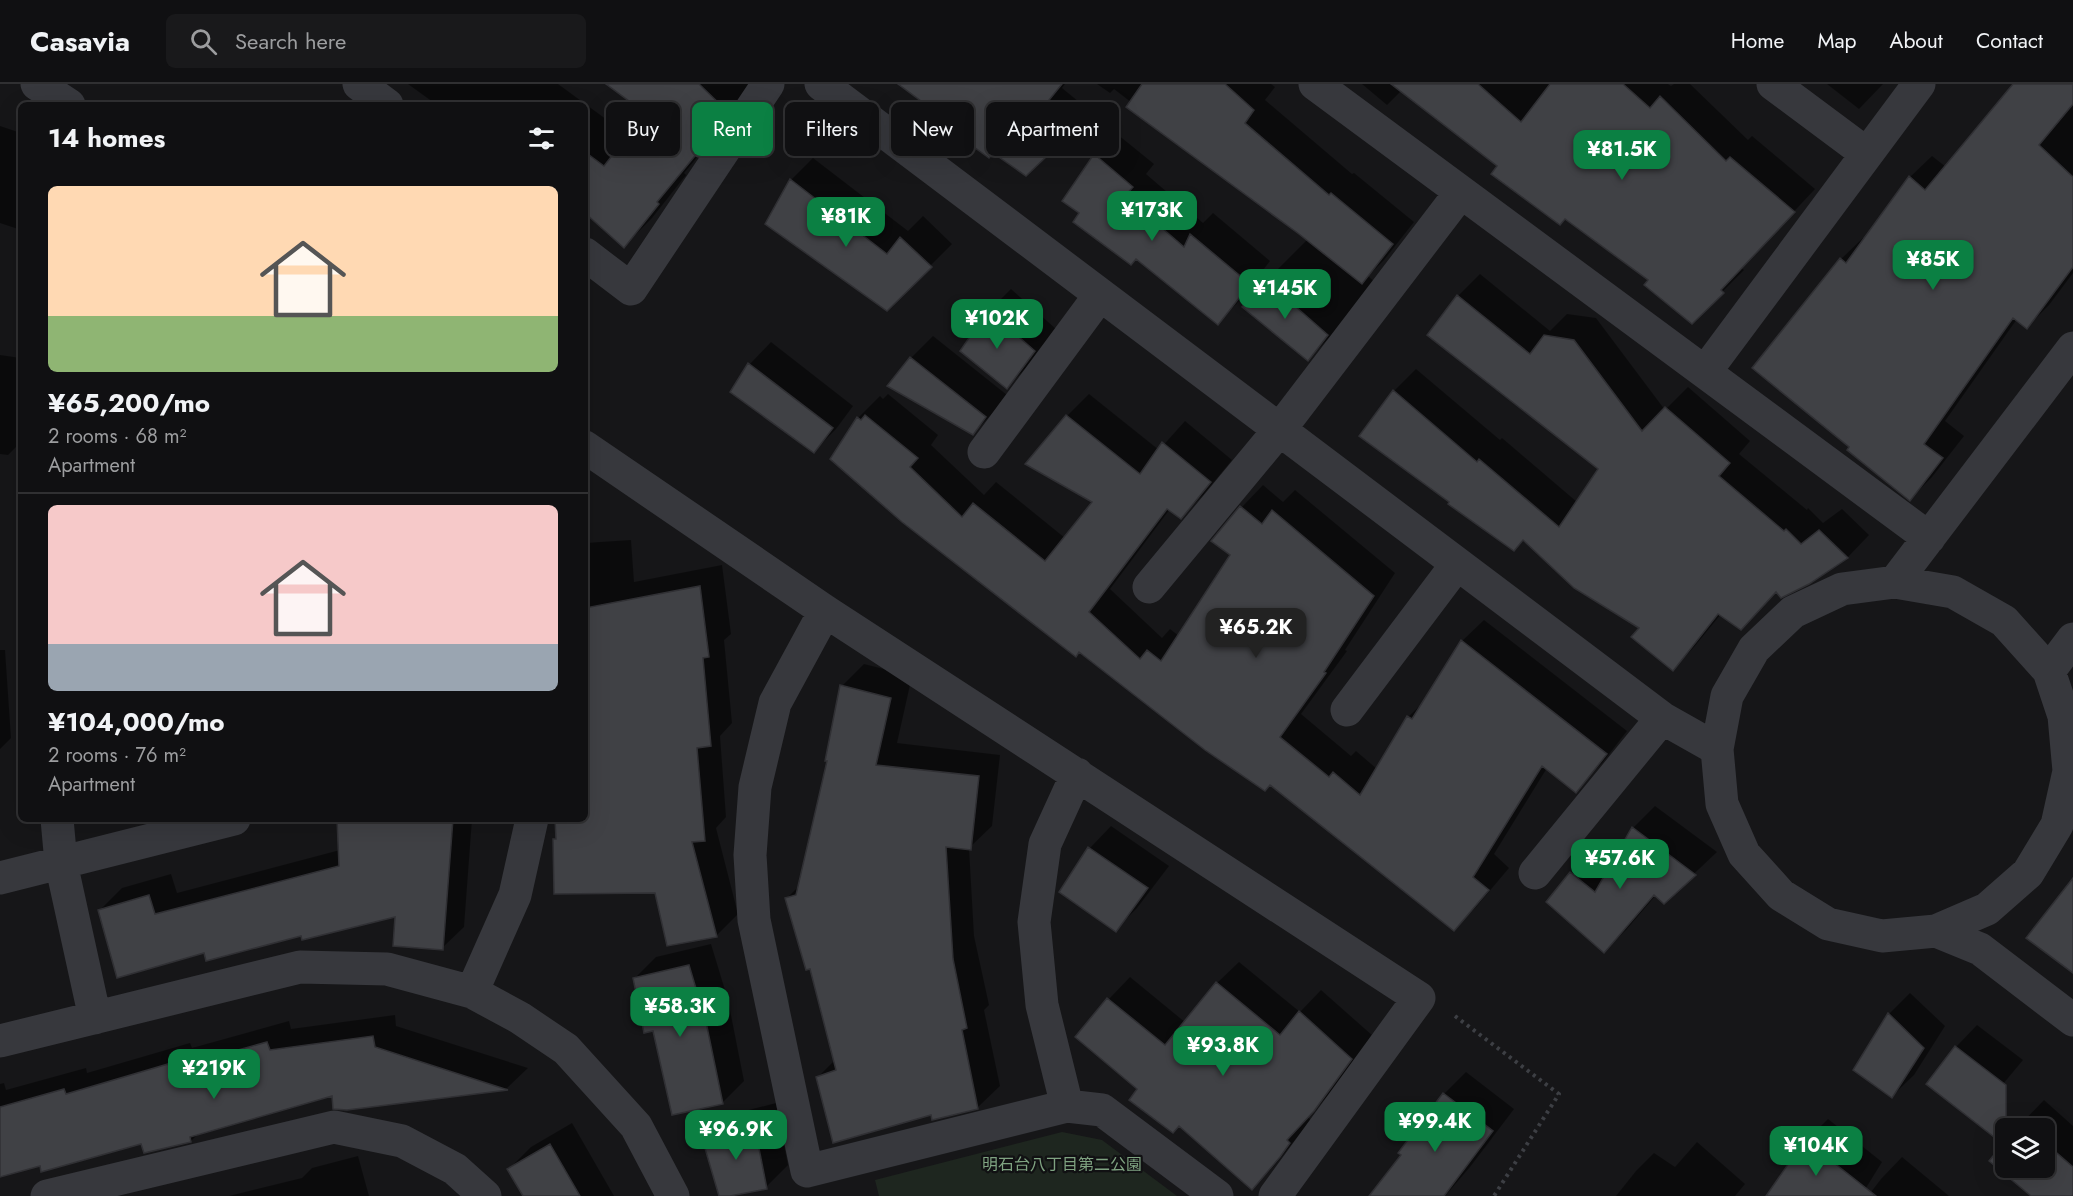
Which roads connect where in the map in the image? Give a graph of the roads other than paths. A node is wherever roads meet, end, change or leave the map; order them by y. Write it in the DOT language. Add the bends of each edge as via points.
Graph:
graph roads {
  1 [pos="37,84"];
  2 [pos="359,84"];
  3 [pos="768,84"];
  4 [pos="821,84"];
  5 [pos="1315,84"];
  6 [pos="1773,84"];
  7 [pos="1919,84"];
  8 [pos="64,102"];
  9 [pos="383,102"];
  10 [pos="1868,154"];
  11 [pos="1461,192"];
  12 [pos="588,256"];
  13 [pos="1100,295"];
  14 [pos="2073,348"];
  15 [pos="1705,372"];
  16 [pos="1280,429"];
  17 [pos="588,449"];
  18 [pos="984,452"];
  19 [pos="1929,538"];
  20 [pos="1457,564"];
  21 [pos="1895,582"];
  22 [pos="1149,587"];
  23 [pos="825,611"];
  24 [pos="2072,643"];
  25 [pos="2049,671"];
  26 [pos="1347,710"];
  27 [pos="1662,718"];
  28 [pos="1717,749"];
  29 [pos="1077,774"];
  30 [pos="57,822"];
  31 [pos="222,822"];
  32 [pos="531,822"];
  33 [pos="61,863"];
  34 [pos="1534,873"];
  35 [pos="0,878"];
  36 [pos="1936,931"];
  37 [pos="472,992"];
  38 [pos="95,1018"];
  39 [pos="2073,1020"];
  40 [pos="0,1041"];
  41 [pos="1067,1106"];
  42 [pos="47,1196"];
  43 [pos="485,1196"];
  44 [pos="673,1196"];
  45 [pos="1216,1196"];
  46 [pos="1275,1196"];
  1 -- 8 [label="street"];
  2 -- 9 [label="street"];
  3 -- 12 [label="street" via="632,289"];
  4 -- 13 [label="street"];
  5 -- 11 [label="street"];
  6 -- 10 [label="street"];
  7 -- 10 [label="street"];
  10 -- 15 [label="street"];
  11 -- 15 [label="street"];
  11 -- 16 [label="street"];
  13 -- 16 [label="street"];
  13 -- 18 [label="street"];
  14 -- 19 [label="street"];
  15 -- 19 [label="street"];
  16 -- 20 [label="street"];
  16 -- 22 [label="street"];
  17 -- 23 [label="street"];
  19 -- 21 [label="street"];
  20 -- 26 [label="street"];
  20 -- 27 [label="street"];
  21 -- 25 [label="street" via="1953,592 2004,621"];
  21 -- 28 [label="street" via="1842,589 1793,612 1754,650 1727,696"];
  23 -- 29 [label="street"];
  23 -- 41 [label="street" via="775,704 755,787 750,855 754,920 807,1170"];
  24 -- 25 [label="street"];
  25 -- 36 [label="street" via="2064,716 2069,771 2057,825 2028,873 1995,902"];
  27 -- 28 [label="street"];
  27 -- 34 [label="street"];
  28 -- 36 [label="street" via="1726,814 1744,854 1781,896 1828,924 1882,936"];
  29 -- 41 [label="street" via="1045,844 1034,922 1042,1005"];
  29 -- 46 [label="street" via="1419,998"];
  30 -- 33 [label="street"];
  31 -- 33 [label="street"];
  32 -- 37 [label="street" via="515,895"];
  33 -- 35 [label="street"];
  33 -- 38 [label="street"];
  36 -- 39 [label="street" via="1980,949"];
  37 -- 38 [label="street" via="387,969 300,968"];
  37 -- 44 [label="street" via="566,1049 636,1126"];
  38 -- 40 [label="street"];
  41 -- 45 [label="street" via="1102,1110"];
  42 -- 43 [label="street" via="334,1127 402,1141 455,1169"];
}
